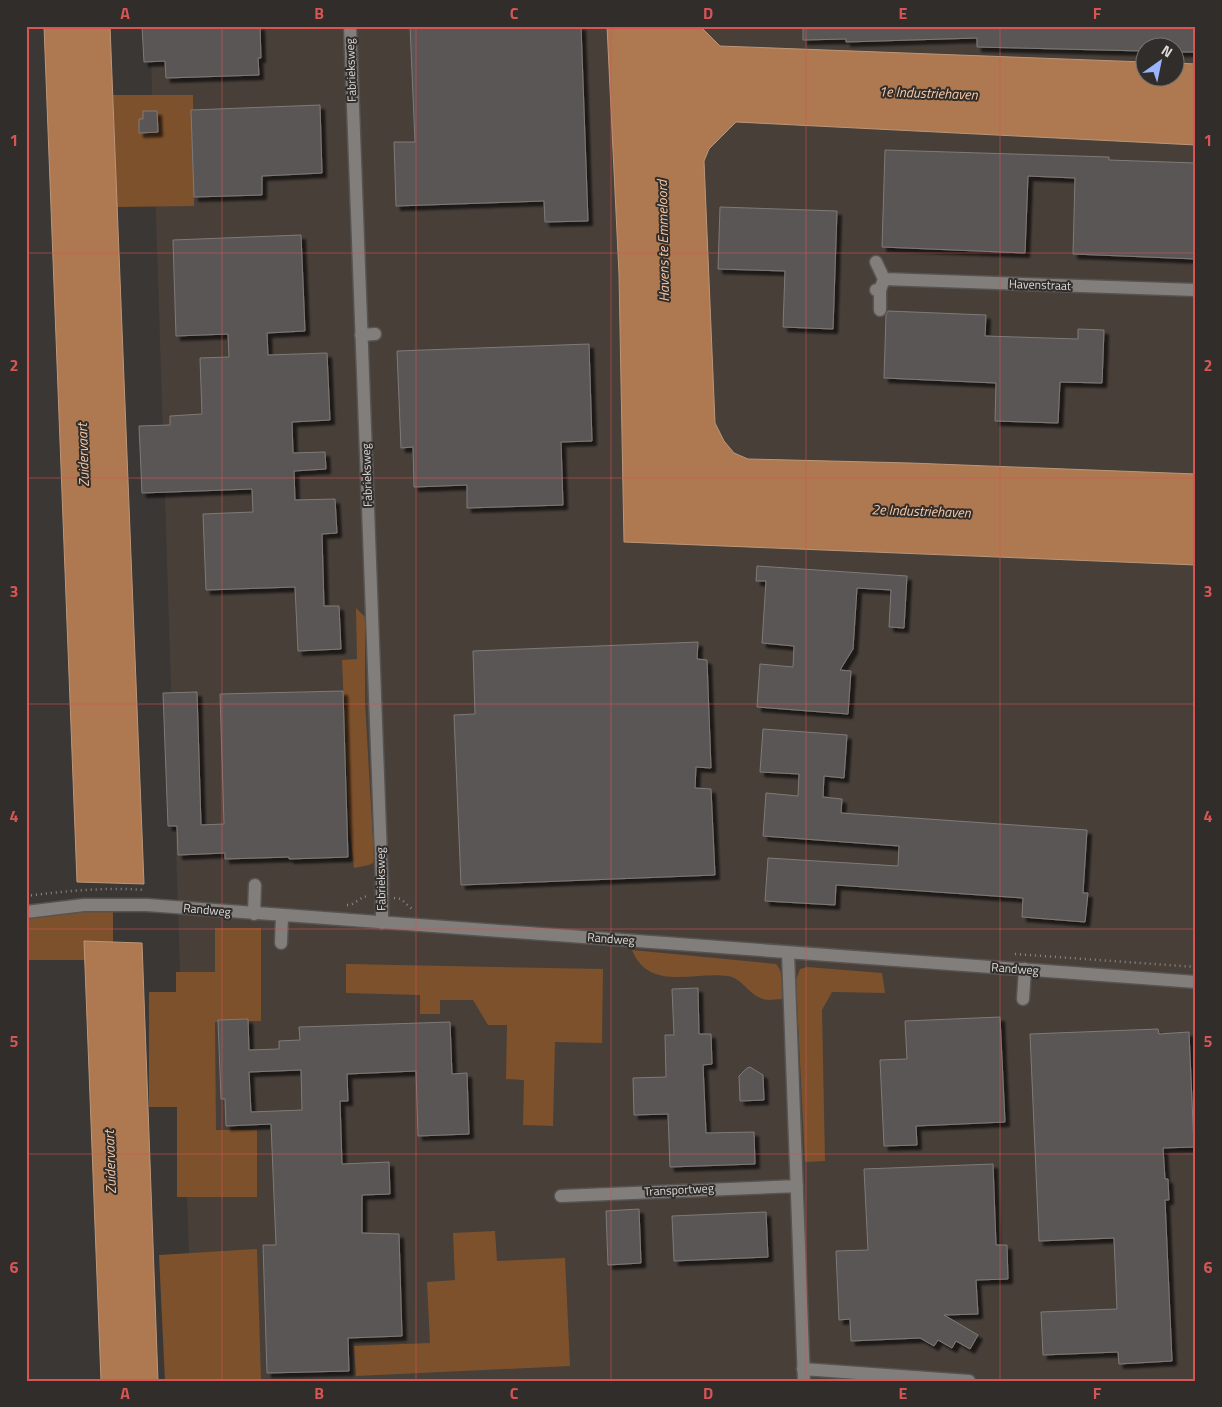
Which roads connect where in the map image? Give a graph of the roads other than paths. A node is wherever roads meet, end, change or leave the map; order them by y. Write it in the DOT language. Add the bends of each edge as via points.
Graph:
graph roads {
  1 [pos="350,26"];
  2 [pos="876,262"];
  3 [pos="880,286"];
  4 [pos="1196,290"];
  5 [pos="880,310"];
  6 [pos="376,334"];
  7 [pos="361,335"];
  8 [pos="255,885"];
  9 [pos="26,912"];
  10 [pos="254,914"];
  11 [pos="282,916"];
  12 [pos="382,923"];
  13 [pos="281,943"];
  14 [pos="788,952"];
  15 [pos="1025,969"];
  16 [pos="1196,982"];
  17 [pos="1024,999"];
  18 [pos="797,1186"];
  19 [pos="561,1196"];
  20 [pos="804,1375"];
  21 [pos="970,1381"];
  1 -- 7 [label="street, Fabrieksweg"];
  2 -- 3 [label="street"];
  3 -- 4 [label="street, Havenstraat"];
  3 -- 5 [label="street"];
  6 -- 7 [label="street"];
  7 -- 12 [label="street, Fabrieksweg"];
  8 -- 10 [label="street"];
  9 -- 10 [label="street, Randweg" via="125,904"];
  10 -- 11 [label="street, Randweg"];
  11 -- 12 [label="street, Randweg"];
  11 -- 13 [label="street"];
  12 -- 14 [label="street, Randweg"];
  14 -- 15 [label="street, Randweg"];
  14 -- 18 [label="street"];
  15 -- 16 [label="street, Randweg"];
  15 -- 17 [label="street"];
  18 -- 19 [label="street, Transportweg"];
  18 -- 20 [label="street"];
  20 -- 21 [label="street"];
}
